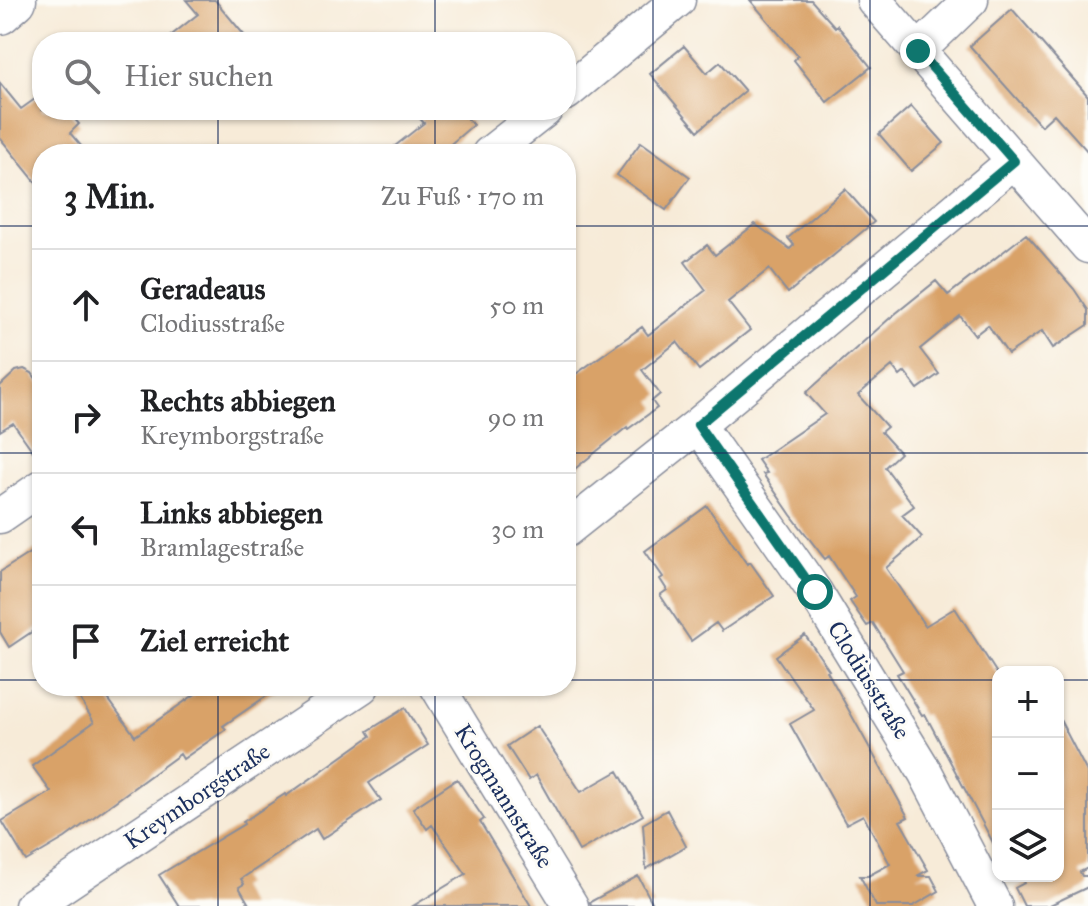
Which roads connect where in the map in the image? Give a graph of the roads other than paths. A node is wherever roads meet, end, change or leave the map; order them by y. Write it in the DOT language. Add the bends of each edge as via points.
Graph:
graph roads {
  1 [pos="15,0"];
  2 [pos="678,0"];
  3 [pos="874,0"];
  4 [pos="971,0"];
  5 [pos="0,13"];
  6 [pos="918,51"];
  7 [pos="576,85"];
  8 [pos="532,120"];
  9 [pos="502,144"];
  10 [pos="1014,161"];
  11 [pos="1088,246"];
  12 [pos="698,425"];
  13 [pos="32,494"];
  14 [pos="0,516"];
  15 [pos="576,522"];
  16 [pos="347,696"];
  17 [pos="443,696"];
  18 [pos="32,906"];
  19 [pos="571,906"];
  20 [pos="995,906"];
  1 -- 5 [label="street"];
  2 -- 7 [label="street"];
  3 -- 6 [label="street"];
  4 -- 6 [label="street"];
  6 -- 10 [label="street"];
  8 -- 9 [label="street"];
  10 -- 11 [label="street"];
  10 -- 12 [label="street"];
  12 -- 15 [label="street"];
  12 -- 20 [label="street, Clodiusstraße" via="823,604 925,772"];
  13 -- 14 [label="street"];
  16 -- 18 [label="street, Kreymborgstraße"];
  17 -- 19 [label="street, Krogmannstraße"];
}
